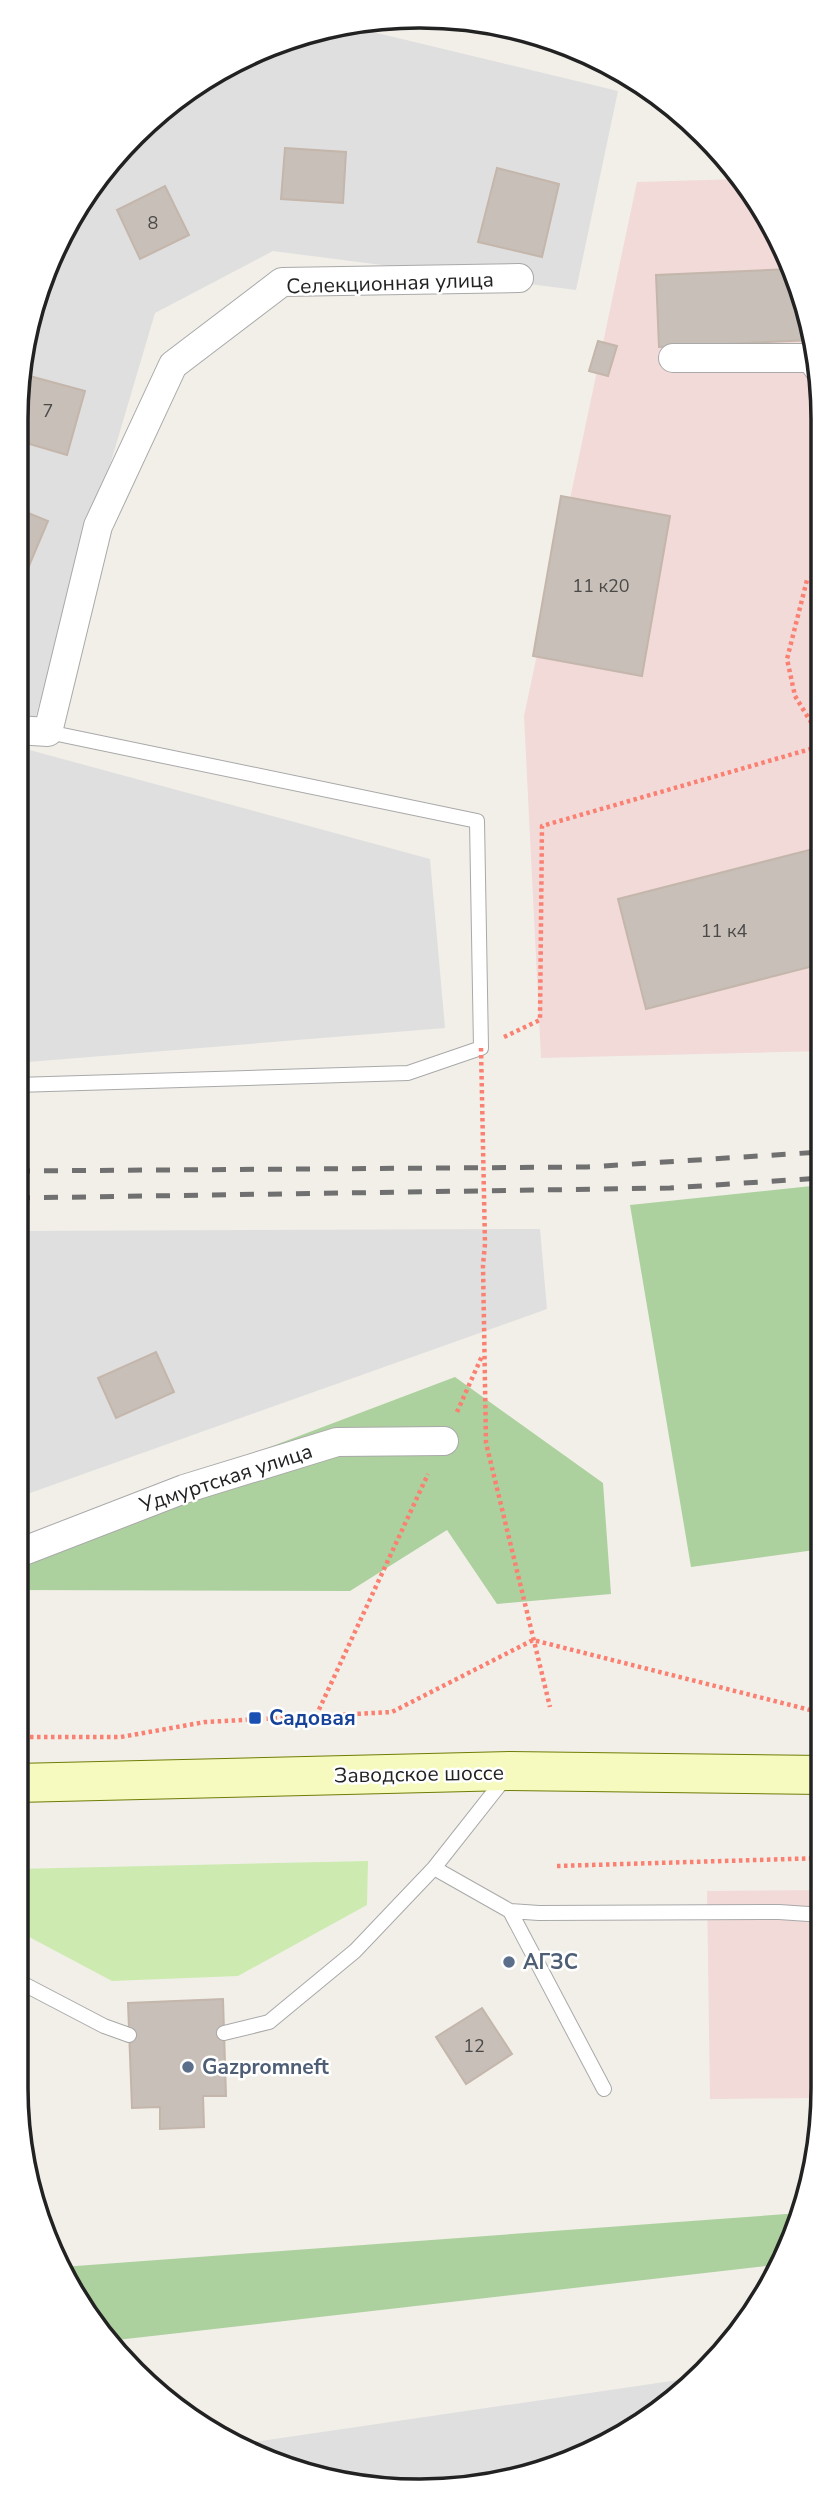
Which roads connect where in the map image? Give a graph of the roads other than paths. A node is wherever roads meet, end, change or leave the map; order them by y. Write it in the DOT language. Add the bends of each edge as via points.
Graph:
graph roads {
  1 [pos="519,278"];
  2 [pos="673,358"];
  3 [pos="806,358"];
  4 [pos="28,731"];
  5 [pos="48,732"];
  6 [pos="28,1085"];
  7 [pos="444,1441"];
  8 [pos="28,1549"];
  9 [pos="510,1772"];
  10 [pos="811,1775"];
  11 [pos="28,1783"];
  12 [pos="434,1868"];
  13 [pos="510,1911"];
  14 [pos="811,1914"];
  15 [pos="28,1986"];
  16 [pos="224,2033"];
  17 [pos="130,2035"];
  18 [pos="604,2089"];
  1 -- 5 [label="street, Селекционная улица" via="282,282 173,365 98,526"];
  2 -- 3 [label="street"];
  4 -- 5 [label="street"];
  5 -- 6 [label="lane" via="477,821 481,1048 408,1073"];
  7 -- 8 [label="street, Удмуртская улица" via="337,1442 184,1489"];
  9 -- 10 [label="main road, Заводское шоссе"];
  9 -- 11 [label="main road, Заводское шоссе"];
  9 -- 12 [label="lane"];
  12 -- 13 [label="lane"];
  12 -- 16 [label="lane" via="355,1951 269,2022"];
  13 -- 14 [label="lane"];
  13 -- 18 [label="lane"];
  15 -- 17 [label="lane"];
}
